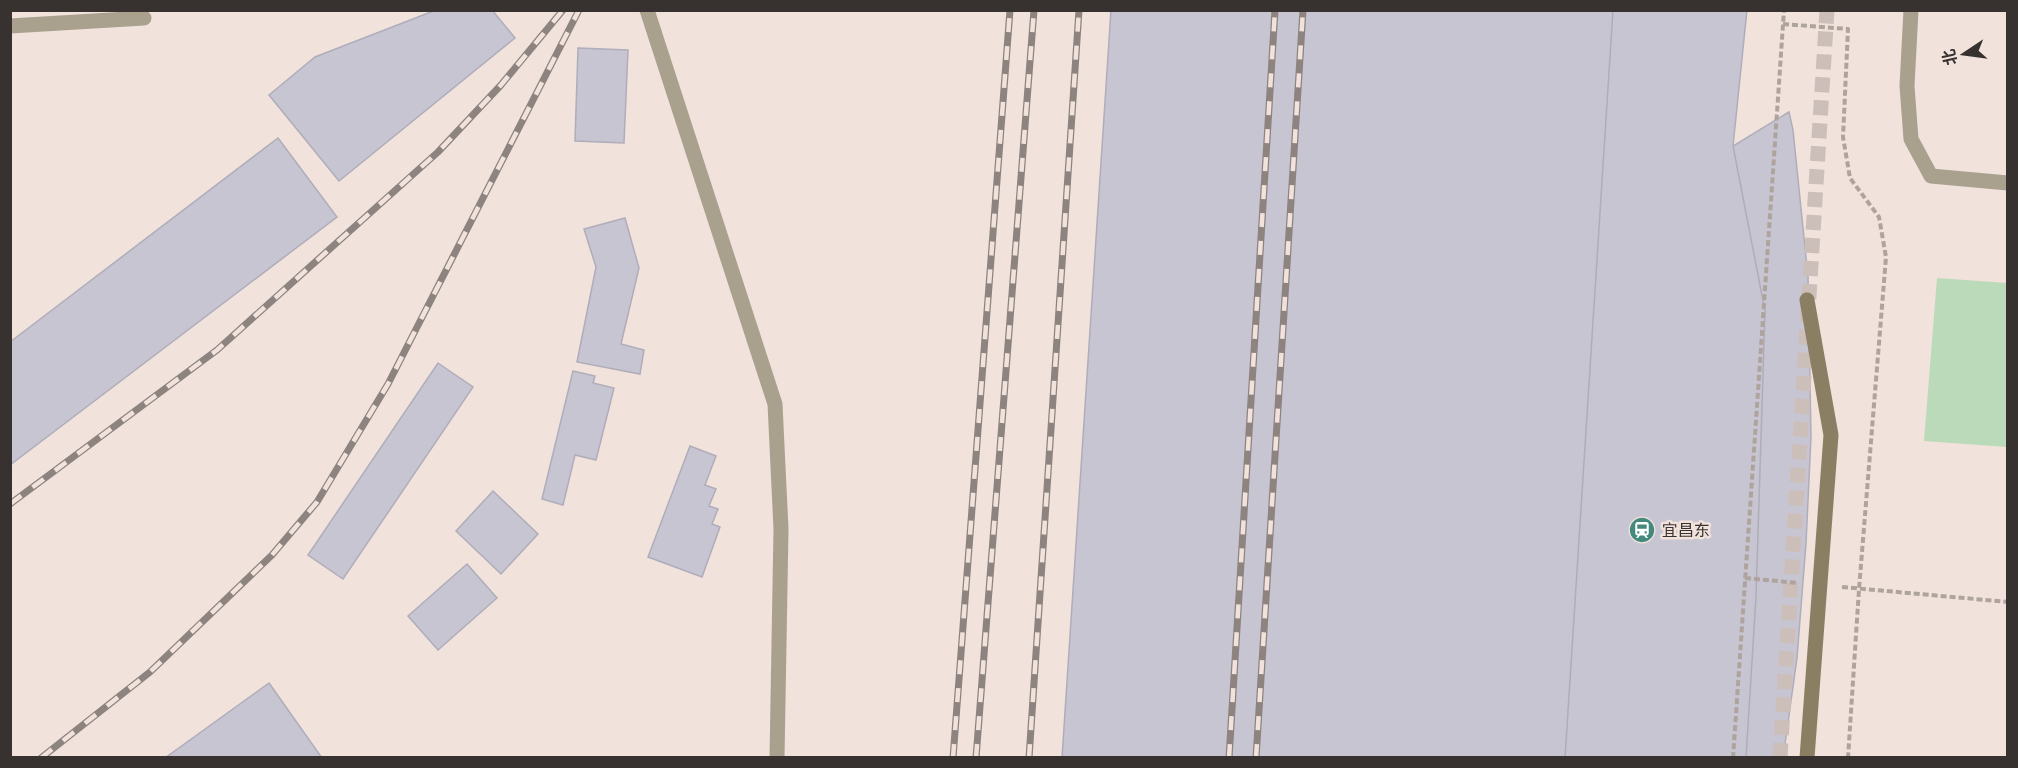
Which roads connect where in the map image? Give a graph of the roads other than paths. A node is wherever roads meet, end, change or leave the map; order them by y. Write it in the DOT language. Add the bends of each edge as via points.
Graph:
graph roads {
  1 [pos="647,10"];
  2 [pos="1911,10"];
  3 [pos="144,18"];
  4 [pos="10,26"];
  5 [pos="2007,183"];
  6 [pos="1808,300"];
  7 [pos="777,758"];
  8 [pos="1807,758"];
  1 -- 7 [label="street" via="775,404 781,529"];
  2 -- 5 [label="street" via="1907,86 1911,139 1931,177"];
  3 -- 4 [label="street"];
  6 -- 8 [label="street" via="1830,435"];
}
